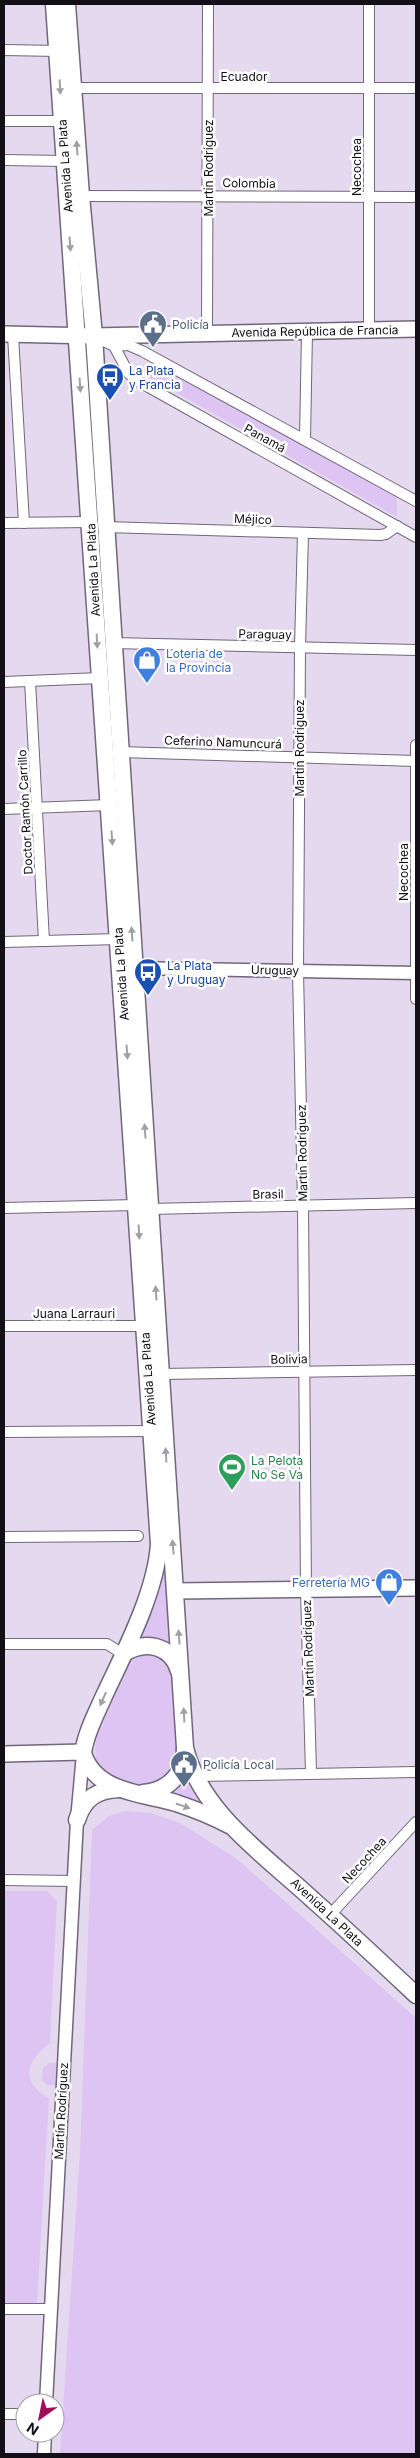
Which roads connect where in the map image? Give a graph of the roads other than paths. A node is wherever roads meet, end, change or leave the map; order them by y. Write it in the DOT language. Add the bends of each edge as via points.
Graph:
graph roads {
  1 [pos="54,4"];
  2 [pos="67,4"];
  3 [pos="208,4"];
  4 [pos="369,4"];
  5 [pos="4,50"];
  6 [pos="58,51"];
  7 [pos="73,88"];
  8 [pos="207,88"];
  9 [pos="368,88"];
  10 [pos="416,88"];
  11 [pos="4,121"];
  12 [pos="62,121"];
  13 [pos="4,160"];
  14 [pos="64,161"];
  15 [pos="81,196"];
  16 [pos="208,196"];
  17 [pos="369,198"];
  18 [pos="416,198"];
  19 [pos="416,329"];
  20 [pos="369,330"];
  21 [pos="207,332"];
  22 [pos="307,332"];
  23 [pos="8,335"];
  24 [pos="76,336"];
  25 [pos="94,336"];
  26 [pos="114,346"];
  27 [pos="305,439"];
  28 [pos="416,501"];
  29 [pos="4,523"];
  30 [pos="24,523"];
  31 [pos="98,525"];
  32 [pos="397,526"];
  33 [pos="303,533"];
  34 [pos="416,537"];
  35 [pos="112,643"];
  36 [pos="300,647"];
  37 [pos="416,650"];
  38 [pos="100,678"];
  39 [pos="30,681"];
  40 [pos="4,682"];
  41 [pos="416,745"];
  42 [pos="120,752"];
  43 [pos="299,757"];
  44 [pos="416,761"];
  45 [pos="109,805"];
  46 [pos="38,808"];
  47 [pos="4,809"];
  48 [pos="119,939"];
  49 [pos="44,941"];
  50 [pos="4,942"];
  51 [pos="134,968"];
  52 [pos="298,971"];
  53 [pos="416,973"];
  54 [pos="416,999"];
  55 [pos="416,1203"];
  56 [pos="303,1205"];
  57 [pos="144,1207"];
  58 [pos="4,1208"];
  59 [pos="4,1326"];
  60 [pos="144,1326"];
  61 [pos="416,1370"];
  62 [pos="303,1371"];
  63 [pos="162,1374"];
  64 [pos="151,1431"];
  65 [pos="4,1432"];
  66 [pos="138,1536"];
  67 [pos="4,1537"];
  68 [pos="416,1588"];
  69 [pos="306,1590"];
  70 [pos="176,1591"];
  71 [pos="4,1644"];
  72 [pos="123,1654"];
  73 [pos="182,1682"];
  74 [pos="185,1748"];
  75 [pos="83,1753"];
  76 [pos="4,1754"];
  77 [pos="416,1772"];
  78 [pos="311,1773"];
  79 [pos="196,1776"];
  80 [pos="119,1790"];
  81 [pos="136,1793"];
  82 [pos="77,1820"];
  83 [pos="416,1822"];
  84 [pos="237,1830"];
  85 [pos="4,1880"];
  86 [pos="74,1881"];
  87 [pos="330,1915"];
  88 [pos="416,1995"];
  89 [pos="4,2309"];
  90 [pos="50,2309"];
  91 [pos="46,2393"];
  1 -- 6 [label="main road, Avenida La Plata"];
  2 -- 7 [label="main road, Avenida La Plata"];
  3 -- 8 [label="street, Martín Rodríguez"];
  4 -- 9 [label="street, Necochea"];
  5 -- 6 [label="street"];
  6 -- 12 [label="main road, Avenida La Plata, one-way"];
  7 -- 8 [label="street, Ecuador"];
  15 -- 7 [label="main road, Avenida La Plata, one-way"];
  8 -- 9 [label="street, Ecuador"];
  8 -- 16 [label="street, Martín Rodríguez"];
  9 -- 10 [label="street, Ecuador"];
  9 -- 17 [label="street, Necochea"];
  11 -- 12 [label="street"];
  12 -- 14 [label="main road, Avenida La Plata"];
  13 -- 14 [label="street"];
  14 -- 24 [label="main road, Avenida La Plata, one-way"];
  15 -- 16 [label="street, Colombia"];
  15 -- 25 [label="main road, Avenida La Plata"];
  16 -- 17 [label="street, Colombia"];
  16 -- 21 [label="street, Martín Rodríguez"];
  17 -- 18 [label="street, Colombia"];
  17 -- 20 [label="street, Necochea"];
  19 -- 20 [label="main road, Avenida República de Francia"];
  20 -- 22 [label="main road, Avenida República de Francia"];
  21 -- 22 [label="main road, Avenida República de Francia"];
  21 -- 25 [label="main road, Avenida República de Francia"];
  22 -- 27 [label="street"];
  23 -- 24 [label="main road, Avenida República de Francia"];
  23 -- 30 [label="street"];
  24 -- 25 [label="main road, Avenida República de Francia"];
  24 -- 31 [label="main road, Avenida La Plata, one-way"];
  25 -- 26 [label="street, Panamá"];
  25 -- 31 [label="main road, Avenida La Plata"];
  26 -- 27 [label="street, Panamá" via="128,345 142,350"];
  26 -- 32 [label="street, Panamá" via="123,365 136,380"];
  27 -- 28 [label="street, Panamá"];
  29 -- 30 [label="street, Méjico"];
  30 -- 31 [label="street, Méjico"];
  31 -- 33 [label="street, Méjico"];
  31 -- 35 [label="main road, Avenida La Plata"];
  31 -- 38 [label="main road, Avenida La Plata, one-way"];
  32 -- 33 [label="street, Méjico" via="386,534"];
  32 -- 34 [label="street, Panamá"];
  33 -- 36 [label="street, Martín Rodríguez"];
  35 -- 36 [label="street, Paraguay"];
  35 -- 42 [label="main road, Avenida La Plata"];
  36 -- 37 [label="street, Paraguay"];
  36 -- 43 [label="street, Martín Rodríguez"];
  38 -- 39 [label="street"];
  38 -- 45 [label="main road, Avenida La Plata"];
  39 -- 40 [label="street"];
  39 -- 46 [label="street, Doctor Ramón Carrillo"];
  41 -- 44 [label="street, Necochea"];
  42 -- 43 [label="street, Ceferino Namuncurá"];
  51 -- 42 [label="main road, Avenida La Plata, one-way"];
  43 -- 44 [label="street, Ceferino Namuncurá"];
  43 -- 52 [label="street, Martín Rodríguez"];
  44 -- 53 [label="street, Necochea"];
  45 -- 46 [label="street"];
  45 -- 48 [label="main road, Avenida La Plata, one-way"];
  46 -- 47 [label="street"];
  46 -- 49 [label="street, Doctor Ramón Carrillo"];
  48 -- 49 [label="street"];
  48 -- 57 [label="main road, Avenida La Plata, one-way"];
  49 -- 50 [label="street"];
  51 -- 52 [label="street, Uruguay"];
  57 -- 51 [label="main road, Avenida La Plata, one-way"];
  52 -- 53 [label="street, Uruguay"];
  52 -- 56 [label="street, Martín Rodríguez"];
  53 -- 54 [label="street, Necochea"];
  55 -- 56 [label="street, Brasil"];
  56 -- 57 [label="street, Brasil"];
  56 -- 62 [label="street, Martín Rodríguez"];
  57 -- 58 [label="street"];
  57 -- 60 [label="main road, Avenida La Plata, one-way"];
  63 -- 57 [label="main road, Avenida La Plata, one-way"];
  59 -- 60 [label="street, Juana Larrauri"];
  60 -- 64 [label="main road, Avenida La Plata"];
  61 -- 62 [label="street, Bolivia"];
  62 -- 63 [label="street, Bolivia"];
  62 -- 69 [label="street, Martín Rodríguez"];
  70 -- 63 [label="main road, Avenida La Plata, one-way"];
  64 -- 65 [label="street"];
  64 -- 72 [label="main road, Avenida La Plata" via="158,1561"];
  66 -- 67 [label="street"];
  68 -- 69 [label="main road"];
  69 -- 70 [label="main road"];
  69 -- 78 [label="street, Martín Rodríguez"];
  73 -- 70 [label="main road, Avenida La Plata, one-way"];
  71 -- 72 [label="street" via="107,1644"];
  72 -- 73 [label="main road" via="139,1647 160,1647 176,1663"];
  72 -- 75 [label="main road, Avenida La Plata, one-way" via="89,1730"];
  74 -- 73 [label="main road, Avenida La Plata, one-way"];
  74 -- 79 [label="main road, Avenida La Plata"];
  74 -- 81 [label="main road" via="183,1765 172,1781 155,1791"];
  75 -- 76 [label="main road"];
  75 -- 80 [label="main road, Avenida La Plata" via="96,1774"];
  75 -- 82 [label="street, Martín Rodríguez"];
  77 -- 78 [label="street"];
  78 -- 79 [label="street"];
  79 -- 84 [label="main road, Avenida La Plata" via="211,1800"];
  80 -- 81 [label="main road, Avenida La Plata"];
  80 -- 82 [label="main road" via="93,1795 81,1808"];
  81 -- 84 [label="main road, Avenida La Plata, one-way" via="196,1810"];
  82 -- 86 [label="street, Martín Rodríguez"];
  83 -- 87 [label="street, Necochea"];
  84 -- 87 [label="main road, Avenida La Plata"];
  85 -- 86 [label="street"];
  86 -- 90 [label="street, Martín Rodríguez"];
  87 -- 88 [label="main road, Avenida La Plata"];
  89 -- 90 [label="street"];
  90 -- 91 [label="street, Martín Rodríguez"];
}
